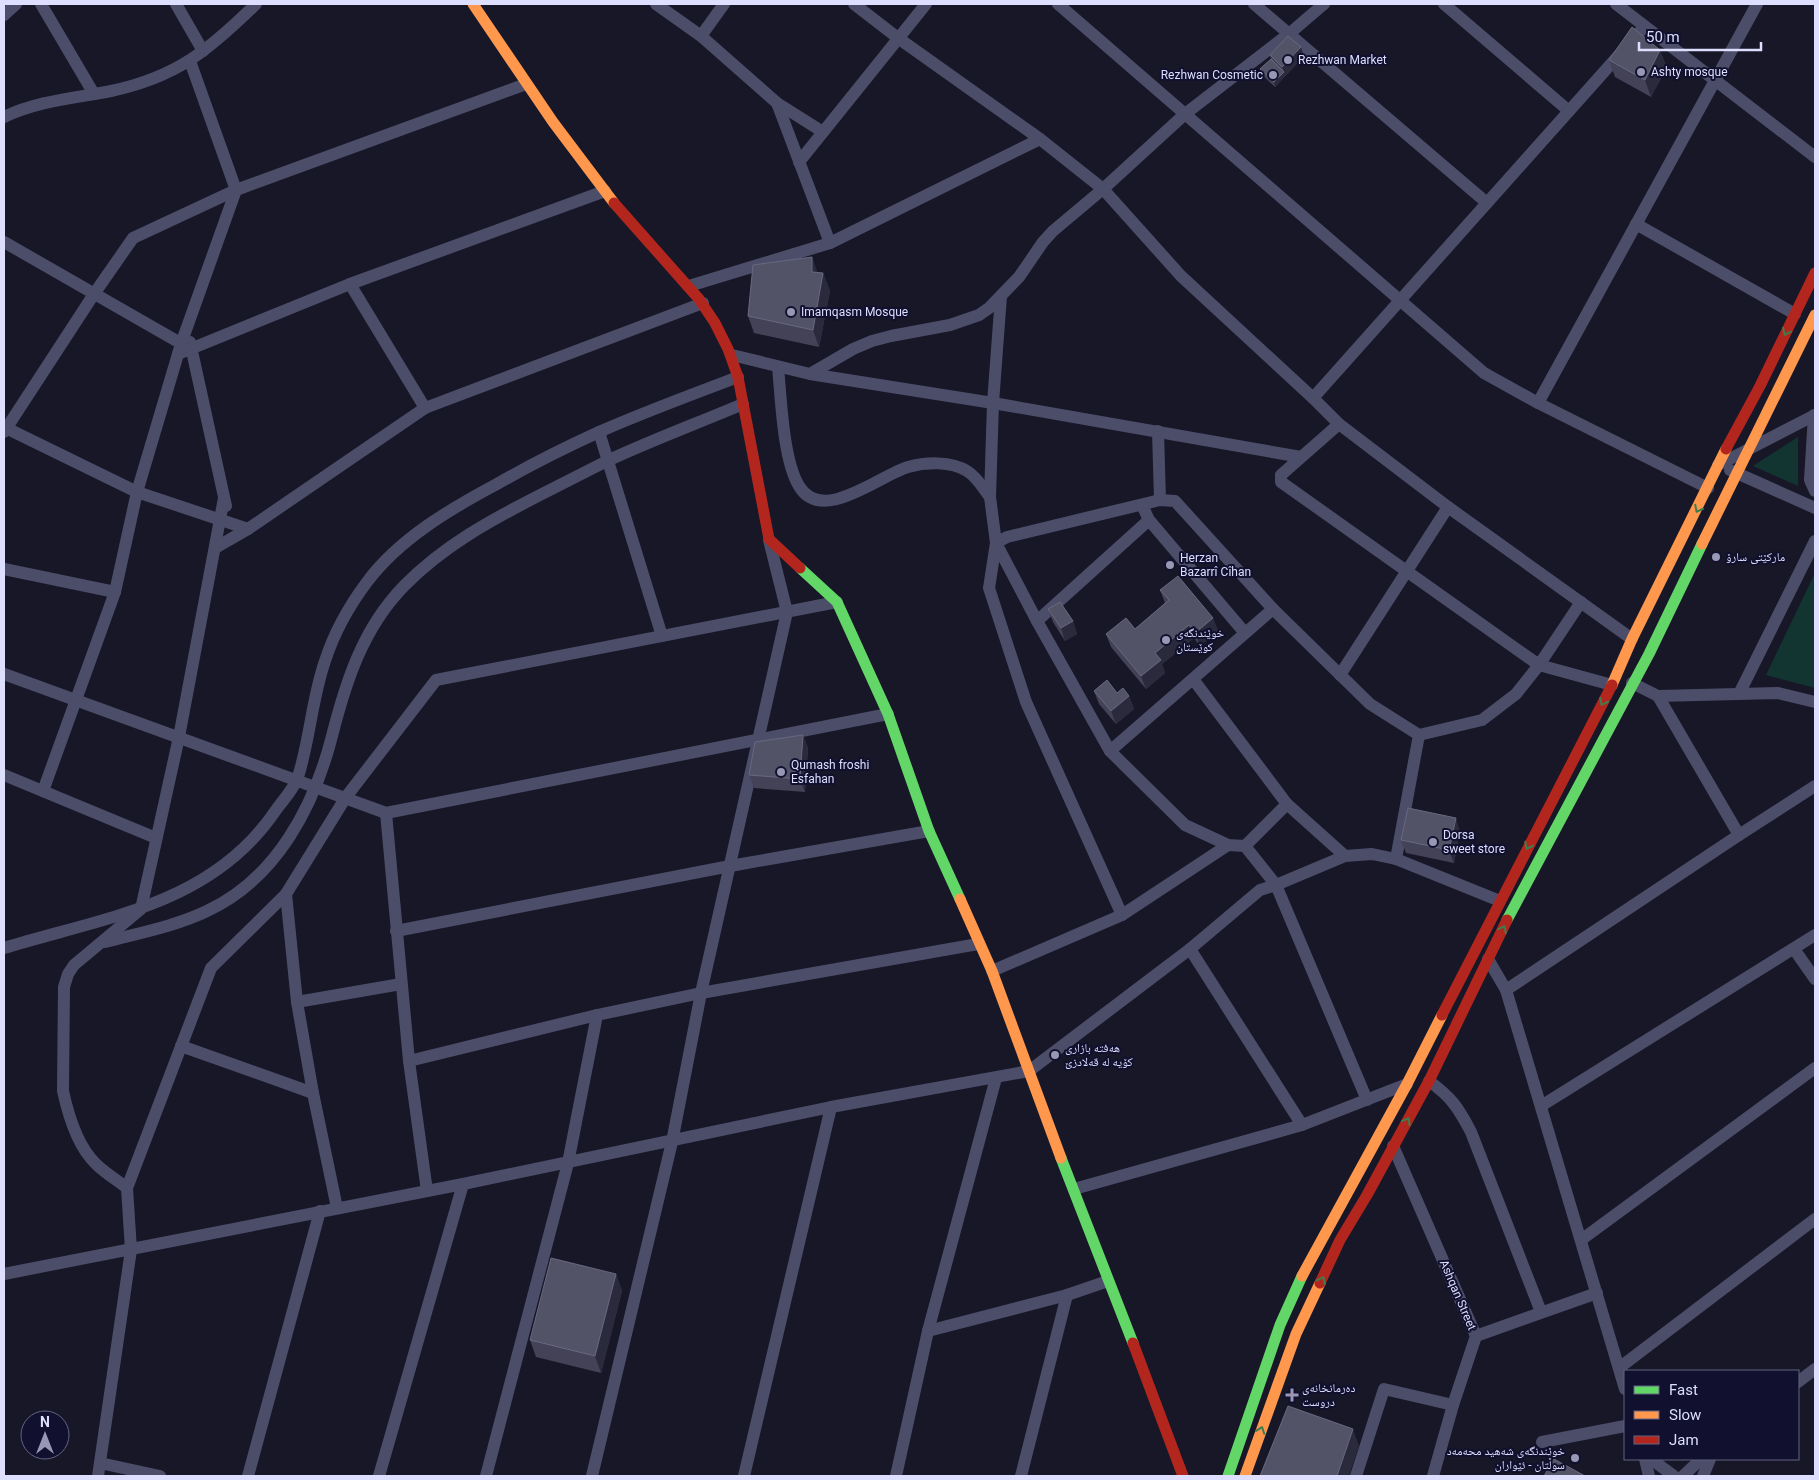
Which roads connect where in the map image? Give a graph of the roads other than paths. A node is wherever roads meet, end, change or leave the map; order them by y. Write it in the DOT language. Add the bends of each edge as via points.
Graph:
graph roads {
  1 [pos="16,4"];
  2 [pos="41,4"];
  3 [pos="176,4"];
  4 [pos="256,4"];
  5 [pos="472,4"];
  6 [pos="656,4"];
  7 [pos="724,4"];
  8 [pos="854,4"];
  9 [pos="926,4"];
  10 [pos="1058,4"];
  11 [pos="1254,4"];
  12 [pos="1324,4"];
  13 [pos="1444,4"];
  14 [pos="1616,4"];
  15 [pos="1757,4"];
  16 [pos="4,15"];
  17 [pos="1644,27"];
  18 [pos="1290,33"];
  19 [pos="701,36"];
  20 [pos="898,38"];
  21 [pos="203,51"];
  22 [pos="190,61"];
  23 [pos="1715,81"];
  24 [pos="526,84"];
  25 [pos="94,94"];
  26 [pos="777,102"];
  27 [pos="1569,112"];
  28 [pos="1185,114"];
  29 [pos="4,117"];
  30 [pos="823,132"];
  31 [pos="1040,138"];
  32 [pos="1815,156"];
  33 [pos="800,162"];
  34 [pos="1103,189"];
  35 [pos="236,190"];
  36 [pos="604,191"];
  37 [pos="1487,203"];
  38 [pos="1636,224"];
  39 [pos="4,242"];
  40 [pos="830,243"];
  41 [pos="1815,273"];
  42 [pos="350,284"];
  43 [pos="689,286"];
  44 [pos="94,294"];
  45 [pos="1001,296"];
  46 [pos="1400,300"];
  47 [pos="703,303"];
  48 [pos="1795,314"];
  49 [pos="1815,315"];
  50 [pos="184,349"];
  51 [pos="732,355"];
  52 [pos="778,367"];
  53 [pos="810,374"];
  54 [pos="738,377"];
  55 [pos="1313,398"];
  56 [pos="993,403"];
  57 [pos="1538,403"];
  58 [pos="743,404"];
  59 [pos="425,408"];
  60 [pos="1815,415"];
  61 [pos="1339,424"];
  62 [pos="5,430"];
  63 [pos="1158,431"];
  64 [pos="599,432"];
  65 [pos="1750,448"];
  66 [pos="1301,457"];
  67 [pos="608,461"];
  68 [pos="1718,465"];
  69 [pos="1736,472"];
  70 [pos="1708,488"];
  71 [pos="1815,491"];
  72 [pos="137,492"];
  73 [pos="990,497"];
  74 [pos="1160,500"];
  75 [pos="1142,505"];
  76 [pos="1448,507"];
  77 [pos="1815,508"];
  78 [pos="1149,520"];
  79 [pos="226,522"];
  80 [pos="248,529"];
  81 [pos="233,538"];
  82 [pos="769,539"];
  83 [pos="1815,541"];
  84 [pos="996,542"];
  85 [pos="215,548"];
  86 [pos="4,569"];
  87 [pos="1406,571"];
  88 [pos="115,592"];
  89 [pos="838,602"];
  90 [pos="1581,602"];
  91 [pos="1273,609"];
  92 [pos="787,612"];
  93 [pos="1037,621"];
  94 [pos="1245,633"];
  95 [pos="662,636"];
  96 [pos="1632,639"];
  97 [pos="1539,665"];
  98 [pos="4,674"];
  99 [pos="1340,675"];
  100 [pos="1193,679"];
  101 [pos="1632,683"];
  102 [pos="1612,685"];
  103 [pos="1739,694"];
  104 [pos="1658,696"];
  105 [pos="76,700"];
  106 [pos="1815,702"];
  107 [pos="888,714"];
  108 [pos="1418,735"];
  109 [pos="179,737"];
  110 [pos="759,741"];
  111 [pos="1110,751"];
  112 [pos="4,775"];
  113 [pos="297,780"];
  114 [pos="1815,786"];
  115 [pos="316,787"];
  116 [pos="43,791"];
  117 [pos="346,797"];
  118 [pos="1287,804"];
  119 [pos="386,813"];
  120 [pos="929,832"];
  121 [pos="1739,835"];
  122 [pos="156,838"];
  123 [pos="1228,845"];
  124 [pos="1245,846"];
  125 [pos="1345,856"];
  126 [pos="1396,859"];
  127 [pos="730,866"];
  128 [pos="1276,885"];
  129 [pos="286,894"];
  130 [pos="1500,901"];
  131 [pos="141,910"];
  132 [pos="1122,915"];
  133 [pos="396,931"];
  134 [pos="1815,935"];
  135 [pos="101,943"];
  136 [pos="978,944"];
  137 [pos="4,948"];
  138 [pos="1190,949"];
  139 [pos="1794,949"];
  140 [pos="1474,953"];
  141 [pos="1488,959"];
  142 [pos="992,972"];
  143 [pos="1815,979"];
  144 [pos="401,984"];
  145 [pos="1506,990"];
  146 [pos="701,993"];
  147 [pos="297,1002"];
  148 [pos="597,1015"];
  149 [pos="181,1046"];
  150 [pos="409,1061"];
  151 [pos="1815,1068"];
  152 [pos="1029,1071"];
  153 [pos="996,1078"];
  154 [pos="1429,1081"];
  155 [pos="1407,1084"];
  156 [pos="313,1093"];
  157 [pos="1367,1100"];
  158 [pos="1541,1106"];
  159 [pos="831,1107"];
  160 [pos="1302,1125"];
  161 [pos="672,1142"];
  162 [pos="1394,1146"];
  163 [pos="568,1163"];
  164 [pos="463,1184"];
  165 [pos="127,1188"];
  166 [pos="1074,1190"];
  167 [pos="427,1191"];
  168 [pos="337,1208"];
  169 [pos="320,1211"];
  170 [pos="1815,1219"];
  171 [pos="1581,1240"];
  172 [pos="131,1250"];
  173 [pos="4,1274"];
  174 [pos="1108,1281"];
  175 [pos="1596,1293"];
  176 [pos="1067,1295"];
  177 [pos="1541,1312"];
  178 [pos="928,1331"];
  179 [pos="1476,1336"];
  180 [pos="1619,1368"];
  181 [pos="1815,1369"];
  182 [pos="1799,1381"];
  183 [pos="1624,1386"];
  184 [pos="1453,1405"];
  185 [pos="1624,1426"];
  186 [pos="1542,1442"];
  187 [pos="1645,1460"];
  188 [pos="1652,1460"];
  189 [pos="1699,1460"];
  190 [pos="1710,1460"];
  191 [pos="100,1463"];
  192 [pos="98,1476"];
  193 [pos="160,1476"];
  194 [pos="248,1476"];
  195 [pos="379,1476"];
  196 [pos="486,1476"];
  197 [pos="592,1476"];
  198 [pos="744,1476"];
  199 [pos="896,1476"];
  200 [pos="1021,1476"];
  201 [pos="1183,1476"];
  202 [pos="1228,1476"];
  203 [pos="1245,1476"];
  204 [pos="1356,1476"];
  205 [pos="1433,1476"];
  206 [pos="1649,1476"];
  207 [pos="1674,1476"];
  208 [pos="1683,1476"];
  209 [pos="1703,1476"];
  1 -- 16 [label="street"];
  2 -- 25 [label="street"];
  3 -- 21 [label="street"];
  4 -- 21 [label="street"];
  5 -- 24 [label="street"];
  6 -- 19 [label="street"];
  7 -- 19 [label="street"];
  8 -- 20 [label="street"];
  9 -- 20 [label="street"];
  10 -- 28 [label="street"];
  11 -- 18 [label="street"];
  12 -- 18 [label="street"];
  13 -- 27 [label="street"];
  14 -- 17 [label="street"];
  15 -- 23 [label="street"];
  17 -- 23 [label="street"];
  17 -- 27 [label="street"];
  18 -- 28 [label="street"];
  18 -- 37 [label="street"];
  19 -- 26 [label="street"];
  20 -- 30 [label="street"];
  20 -- 31 [label="street"];
  21 -- 22 [label="street"];
  22 -- 25 [label="street" via="150,81"];
  22 -- 35 [label="street"];
  23 -- 32 [label="street"];
  23 -- 38 [label="street"];
  24 -- 35 [label="street"];
  24 -- 36 [label="street"];
  25 -- 29 [label="street" via="36,105"];
  26 -- 30 [label="street"];
  26 -- 33 [label="street"];
  27 -- 37 [label="street"];
  28 -- 34 [label="street"];
  28 -- 46 [label="street"];
  30 -- 33 [label="street"];
  31 -- 34 [label="street"];
  31 -- 40 [label="street"];
  33 -- 40 [label="street"];
  34 -- 45 [label="street" via="1053,231"];
  34 -- 55 [label="street" via="1181,276"];
  35 -- 44 [label="street" via="133,238"];
  35 -- 50 [label="street" via="187,329"];
  36 -- 42 [label="street"];
  36 -- 43 [label="street"];
  37 -- 46 [label="street"];
  38 -- 48 [label="street"];
  38 -- 57 [label="street"];
  39 -- 44 [label="street"];
  40 -- 43 [label="street"];
  41 -- 48 [label="street"];
  42 -- 50 [label="street"];
  42 -- 59 [label="street"];
  43 -- 47 [label="street"];
  44 -- 50 [label="street"];
  44 -- 62 [label="street"];
  45 -- 53 [label="street" via="989,308 966,320 872,341"];
  45 -- 56 [label="street"];
  46 -- 55 [label="street"];
  46 -- 57 [label="street" via="1484,373"];
  47 -- 51 [label="street"];
  47 -- 59 [label="street"];
  48 -- 68 [label="street, one-way"];
  49 -- 65 [label="street"];
  50 -- 72 [label="street"];
  50 -- 79 [label="street" via="224,498"];
  51 -- 52 [label="street"];
  51 -- 54 [label="street"];
  52 -- 53 [label="street"];
  52 -- 73 [label="street" via="790,460 796,480 808,497 822,501 841,498 908,467 936,464 966,470"];
  53 -- 56 [label="street"];
  54 -- 58 [label="street"];
  54 -- 64 [label="street"];
  55 -- 61 [label="street"];
  56 -- 63 [label="street"];
  56 -- 73 [label="street"];
  57 -- 70 [label="street"];
  58 -- 67 [label="street"];
  58 -- 82 [label="street"];
  59 -- 80 [label="street"];
  60 -- 65 [label="street"];
  60 -- 71 [label="street" via="1810,480"];
  61 -- 66 [label="street"];
  61 -- 76 [label="street"];
  62 -- 72 [label="street"];
  63 -- 66 [label="street"];
  63 -- 74 [label="street"];
  64 -- 67 [label="street"];
  64 -- 113 [label="street" via="470,498 438,518 386,560 345,615 324,662"];
  65 -- 68 [label="street"];
  65 -- 69 [label="street"];
  66 -- 87 [label="street" via="1281,475 1281,482"];
  67 -- 95 [label="street"];
  67 -- 115 [label="street" via="478,528 448,547 403,586 358,652"];
  68 -- 69 [label="street"];
  68 -- 70 [label="street"];
  69 -- 77 [label="street"];
  69 -- 101 [label="street"];
  70 -- 96 [label="street, one-way"];
  72 -- 79 [label="street"];
  72 -- 88 [label="street"];
  73 -- 84 [label="street"];
  74 -- 75 [label="street"];
  74 -- 91 [label="street" via="1175,501"];
  75 -- 78 [label="street"];
  75 -- 84 [label="street"];
  76 -- 87 [label="street"];
  76 -- 90 [label="street"];
  78 -- 93 [label="street"];
  78 -- 94 [label="street"];
  79 -- 80 [label="street"];
  79 -- 81 [label="street"];
  79 -- 85 [label="street"];
  80 -- 81 [label="street"];
  81 -- 85 [label="street"];
  82 -- 89 [label="street"];
  82 -- 92 [label="street"];
  83 -- 103 [label="street"];
  84 -- 93 [label="street"];
  84 -- 132 [label="street" via="989,588 1026,702"];
  85 -- 109 [label="street"];
  86 -- 88 [label="street"];
  87 -- 97 [label="street"];
  87 -- 99 [label="street"];
  88 -- 105 [label="street"];
  89 -- 92 [label="street"];
  89 -- 107 [label="street"];
  90 -- 96 [label="street"];
  90 -- 97 [label="street"];
  91 -- 94 [label="street"];
  91 -- 99 [label="street"];
  92 -- 95 [label="street"];
  92 -- 110 [label="street"];
  93 -- 111 [label="street"];
  94 -- 100 [label="street"];
  95 -- 117 [label="street" via="436,680"];
  96 -- 102 [label="street"];
  97 -- 102 [label="street"];
  97 -- 108 [label="street" via="1516,694 1482,720"];
  98 -- 105 [label="street"];
  99 -- 108 [label="street" via="1370,704"];
  100 -- 111 [label="street"];
  100 -- 118 [label="street"];
  101 -- 104 [label="street"];
  141 -- 101 [label="street, one-way"];
  102 -- 130 [label="street, one-way"];
  103 -- 104 [label="street"];
  103 -- 106 [label="street" via="1778,693"];
  104 -- 121 [label="street"];
  105 -- 109 [label="street"];
  105 -- 116 [label="street"];
  107 -- 110 [label="street"];
  107 -- 120 [label="street"];
  108 -- 126 [label="street"];
  109 -- 113 [label="street"];
  109 -- 122 [label="street"];
  110 -- 119 [label="street"];
  110 -- 127 [label="street"];
  111 -- 123 [label="street" via="1185,825"];
  112 -- 116 [label="street"];
  113 -- 115 [label="street"];
  113 -- 131 [label="street" via="264,828 240,852 194,885"];
  114 -- 121 [label="street"];
  115 -- 117 [label="street"];
  115 -- 135 [label="street" via="288,841 241,892 191,918"];
  116 -- 122 [label="street"];
  117 -- 119 [label="street"];
  117 -- 129 [label="street"];
  118 -- 124 [label="street"];
  118 -- 125 [label="street"];
  119 -- 133 [label="street"];
  120 -- 127 [label="street"];
  120 -- 136 [label="street"];
  121 -- 145 [label="street"];
  122 -- 131 [label="street"];
  123 -- 124 [label="street"];
  123 -- 132 [label="street"];
  124 -- 128 [label="street"];
  125 -- 126 [label="street" via="1372,854"];
  125 -- 128 [label="street"];
  126 -- 130 [label="street"];
  127 -- 133 [label="street"];
  127 -- 146 [label="street"];
  128 -- 138 [label="street" via="1260,890"];
  128 -- 157 [label="street"];
  129 -- 147 [label="street"];
  129 -- 149 [label="street" via="211,968"];
  130 -- 140 [label="street"];
  131 -- 135 [label="street"];
  131 -- 137 [label="street"];
  132 -- 142 [label="street"];
  133 -- 144 [label="street"];
  134 -- 139 [label="street"];
  135 -- 165 [label="street" via="74,965 64,987 63,1091 81,1144 95,1164"];
  136 -- 142 [label="street"];
  136 -- 146 [label="street"];
  138 -- 152 [label="street"];
  138 -- 160 [label="street"];
  139 -- 143 [label="street"];
  139 -- 158 [label="street"];
  140 -- 141 [label="street"];
  140 -- 155 [label="street"];
  141 -- 145 [label="street"];
  141 -- 154 [label="street"];
  142 -- 152 [label="street"];
  144 -- 147 [label="street"];
  144 -- 150 [label="street"];
  145 -- 158 [label="street"];
  146 -- 148 [label="street"];
  146 -- 161 [label="street"];
  147 -- 156 [label="street"];
  148 -- 150 [label="street"];
  148 -- 163 [label="street"];
  149 -- 156 [label="street"];
  149 -- 165 [label="street"];
  150 -- 167 [label="street"];
  151 -- 171 [label="street"];
  152 -- 153 [label="street"];
  152 -- 166 [label="street"];
  153 -- 159 [label="street"];
  153 -- 178 [label="street"];
  162 -- 154 [label="street, one-way"];
  154 -- 177 [label="street" via="1454,1102 1462,1116"];
  155 -- 157 [label="street"];
  155 -- 202 [label="street" via="1289,1302"];
  156 -- 168 [label="street"];
  157 -- 160 [label="street"];
  158 -- 171 [label="street"];
  159 -- 161 [label="street"];
  159 -- 198 [label="street"];
  160 -- 166 [label="street"];
  161 -- 163 [label="street"];
  161 -- 197 [label="street"];
  162 -- 179 [label="street, Ashqan Street"];
  203 -- 162 [label="street, one-way" via="1296,1334 1340,1240"];
  163 -- 164 [label="street"];
  163 -- 196 [label="street"];
  164 -- 167 [label="street"];
  164 -- 195 [label="street"];
  165 -- 172 [label="street"];
  166 -- 174 [label="street"];
  167 -- 168 [label="street"];
  168 -- 169 [label="street"];
  169 -- 172 [label="street"];
  169 -- 194 [label="street"];
  170 -- 180 [label="street"];
  171 -- 175 [label="street"];
  172 -- 173 [label="street"];
  172 -- 191 [label="street"];
  174 -- 176 [label="street"];
  174 -- 201 [label="street"];
  175 -- 177 [label="street"];
  175 -- 180 [label="street"];
  176 -- 178 [label="street"];
  176 -- 200 [label="street"];
  177 -- 179 [label="street"];
  178 -- 199 [label="street"];
  179 -- 184 [label="street, Ashqan Street"];
  180 -- 183 [label="street"];
  181 -- 182 [label="street"];
  184 -- 204 [label="street" via="1384,1389"];
  184 -- 205 [label="street, Ashqan Street"];
  185 -- 186 [label="street"];
  187 -- 206 [label="street"];
  188 -- 207 [label="street"];
  189 -- 208 [label="street"];
  190 -- 209 [label="street"];
  191 -- 192 [label="street"];
  191 -- 193 [label="street"];
}
